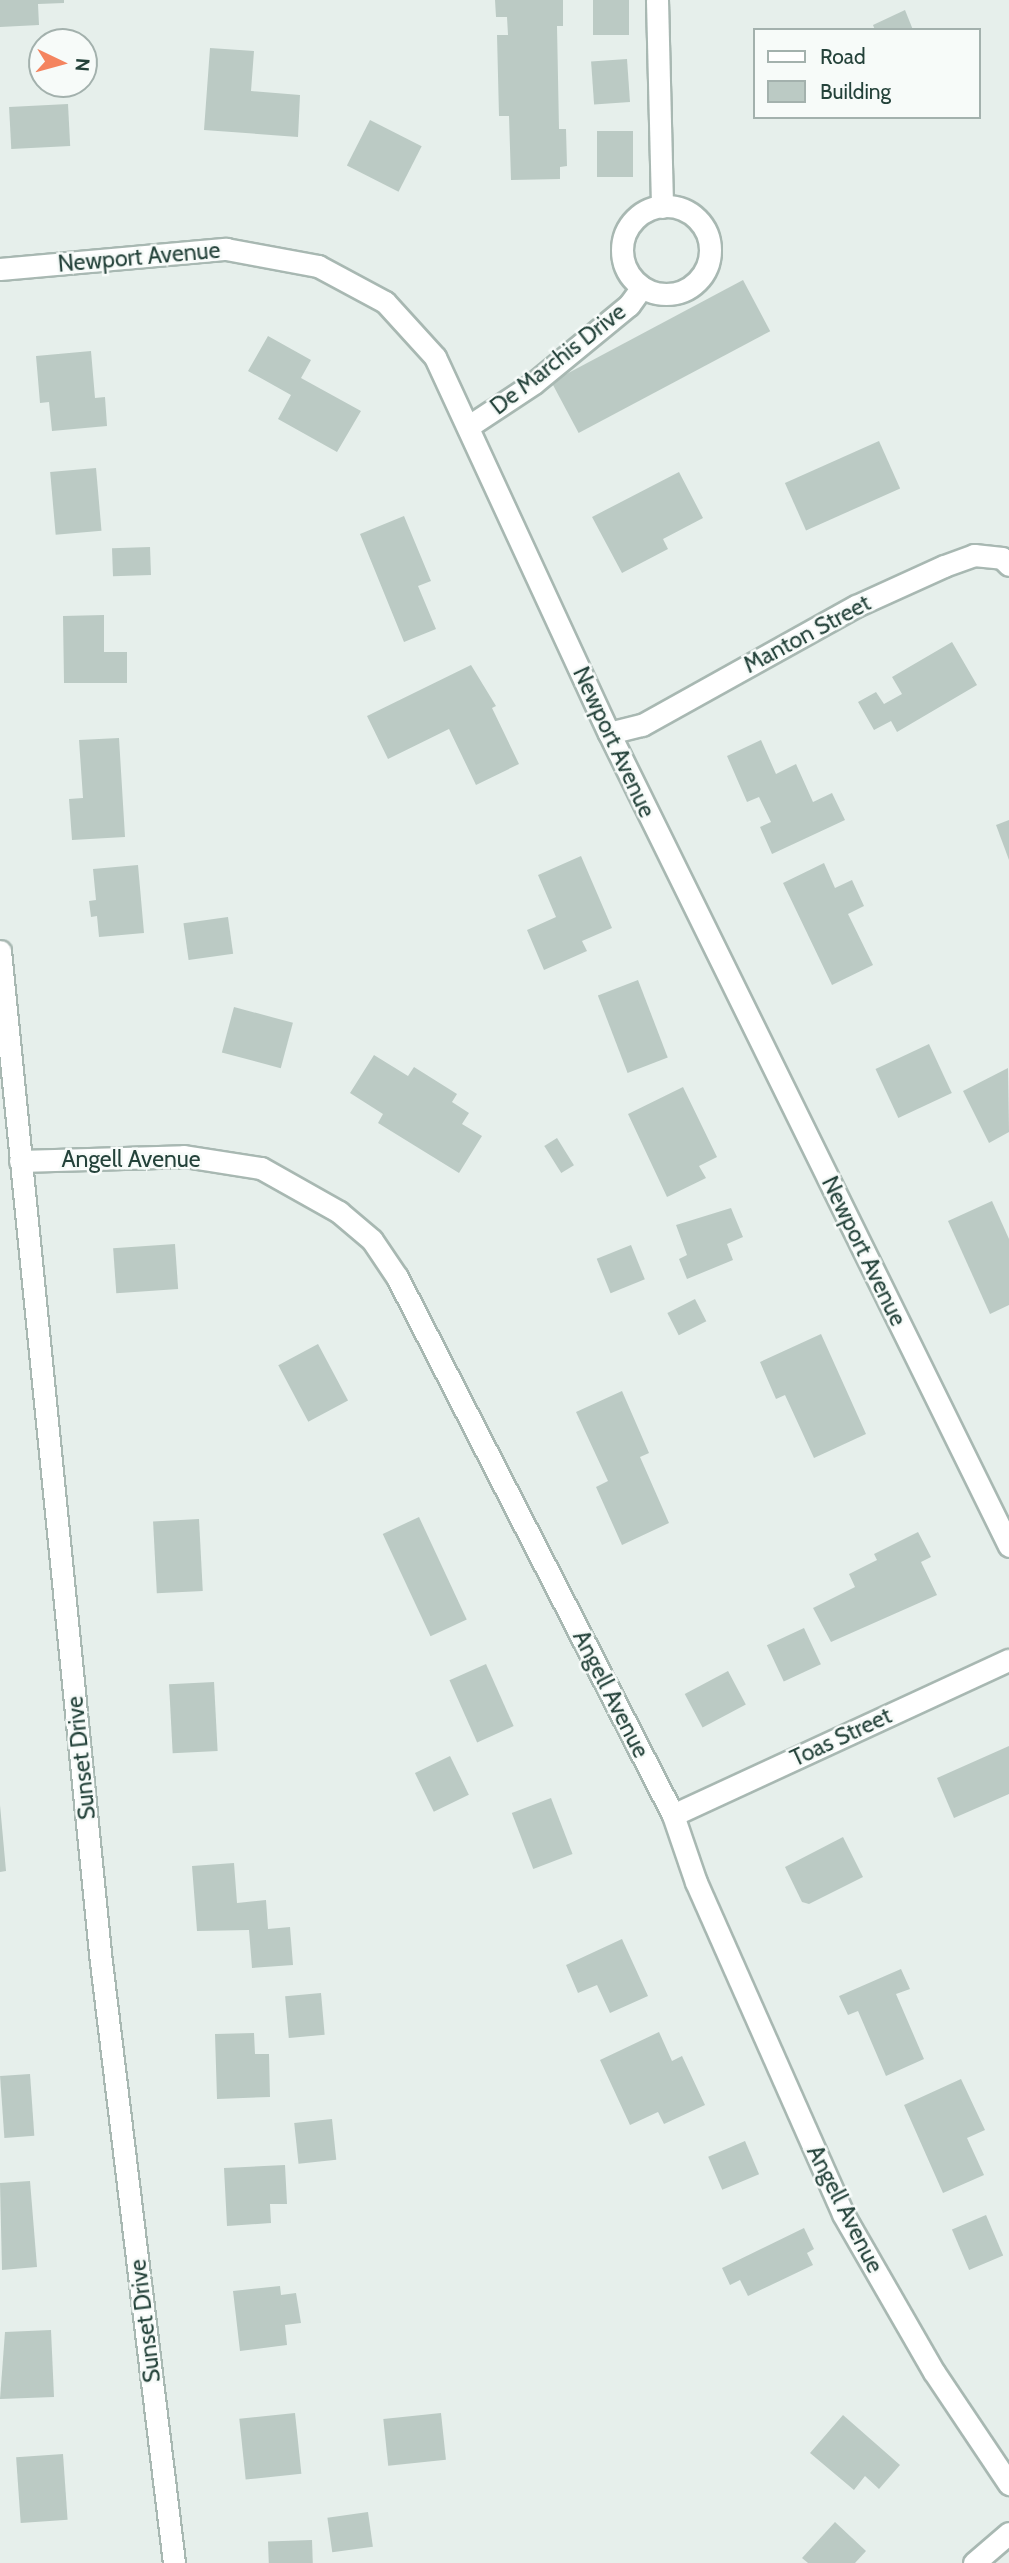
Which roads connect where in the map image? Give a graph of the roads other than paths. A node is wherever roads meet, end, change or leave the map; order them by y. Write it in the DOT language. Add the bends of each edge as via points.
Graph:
graph roads {
  1 [pos="657,0"];
  2 [pos="662,206"];
  3 [pos="0,268"];
  4 [pos="642,287"];
  5 [pos="469,426"];
  6 [pos="1009,565"];
  7 [pos="609,733"];
  8 [pos="0,951"];
  9 [pos="20,1161"];
  10 [pos="1009,1546"];
  11 [pos="1009,1660"];
  12 [pos="673,1815"];
  13 [pos="1009,2484"];
  14 [pos="1009,2533"];
  15 [pos="174,2563"];
  16 [pos="974,2563"];
  1 -- 2 [label="street"];
  2 -- 4 [label="street, De Marchis Drive" via="640,215 623,239 625,267"];
  2 -- 4 [label="street, De Marchis Drive" via="681,209 698,221 708,240 708,261 697,280 679,292 658,293"];
  3 -- 5 [label="street, Newport Avenue" via="226,249 318,266 384,302 435,358"];
  4 -- 5 [label="street, De Marchis Drive" via="629,305 534,383"];
  5 -- 7 [label="street, Newport Avenue"];
  6 -- 7 [label="street, Manton Street" via="1002,558 974,555 944,566 856,606 642,725"];
  7 -- 10 [label="street, Newport Avenue"];
  8 -- 9 [label="street, Sunset Drive"];
  9 -- 12 [label="street, Angell Avenue" via="184,1156 261,1168 339,1212 372,1240 397,1277"];
  9 -- 15 [label="street, Sunset Drive" via="101,1962"];
  11 -- 12 [label="street, Toas Street"];
  12 -- 13 [label="street, Angell Avenue" via="696,1882 844,2214 934,2372"];
  14 -- 16 [label="street"];
}
